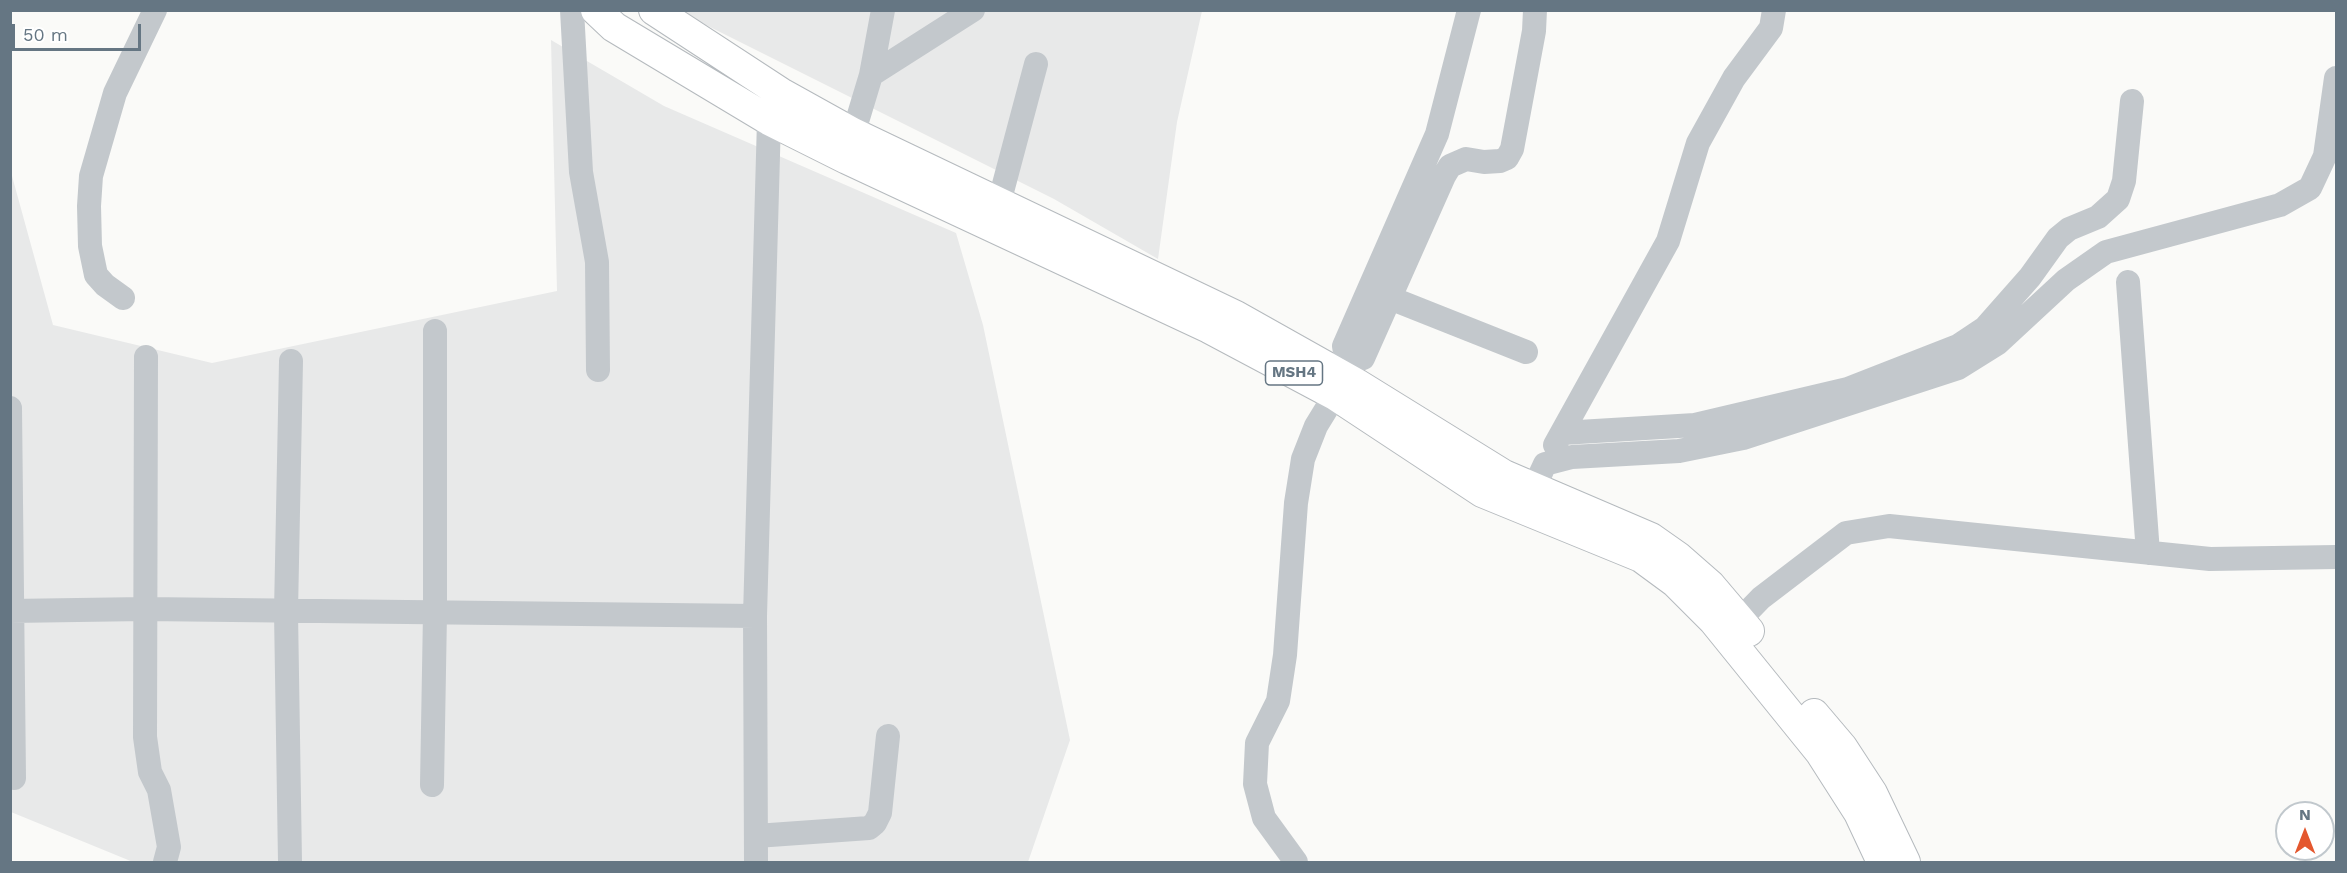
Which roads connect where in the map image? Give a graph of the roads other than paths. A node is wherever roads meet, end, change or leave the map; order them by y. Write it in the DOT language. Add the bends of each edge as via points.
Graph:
graph roads {
  1 [pos="155,10"];
  2 [pos="572,10"];
  3 [pos="596,10"];
  4 [pos="654,10"];
  5 [pos="883,10"];
  6 [pos="973,10"];
  7 [pos="1469,10"];
  8 [pos="1535,10"];
  9 [pos="1774,10"];
  10 [pos="1036,64"];
  11 [pos="871,75"];
  12 [pos="2337,78"];
  13 [pos="2132,101"];
  14 [pos="769,120"];
  15 [pos="850,146"];
  16 [pos="995,215"];
  17 [pos="2128,282"];
  18 [pos="123,298"];
  19 [pos="1390,298"];
  20 [pos="435,331"];
  21 [pos="1527,352"];
  22 [pos="146,357"];
  23 [pos="291,361"];
  24 [pos="598,370"];
  25 [pos="1341,378"];
  26 [pos="10,408"];
  27 [pos="1562,433"];
  28 [pos="1534,487"];
  29 [pos="2148,553"];
  30 [pos="2337,557"];
  31 [pos="145,609"];
  32 [pos="12,610"];
  33 [pos="286,612"];
  34 [pos="435,613"];
  35 [pos="755,616"];
  36 [pos="1733,628"];
  37 [pos="888,736"];
  38 [pos="14,778"];
  39 [pos="432,785"];
  40 [pos="756,836"];
  41 [pos="165,862"];
  42 [pos="290,862"];
  43 [pos="756,862"];
  44 [pos="1296,862"];
  45 [pos="1882,862"];
  46 [pos="1905,862"];
  1 -- 18 [label="street" via="115,93 91,176 90,246 96,274"];
  2 -- 24 [label="street" via="581,172 597,262"];
  3 -- 14 [label="main road, MSH4" via="614,27"];
  4 -- 15 [label="main road, MSH4" via="781,93"];
  5 -- 11 [label="street"];
  6 -- 11 [label="street"];
  7 -- 25 [label="street" via="1437,134 1344,346"];
  8 -- 19 [label="street" via="1512,149 1500,161 1466,159 1450,166"];
  9 -- 27 [label="street" via="1771,28 1734,78 1698,143 1668,241"];
  10 -- 16 [label="street"];
  11 -- 15 [label="street"];
  12 -- 28 [label="street" via="2325,156 2310,188 2280,205 2106,252 2066,280 1998,343 1958,368 1743,438 1679,451 1572,457"];
  13 -- 27 [label="street" via="2124,181 2118,200 2098,217 2058,238 1985,328 1958,346 1848,389 1695,425"];
  14 -- 15 [label="main road, MSH4"];
  14 -- 35 [label="street"];
  15 -- 16 [label="main road, MSH4"];
  16 -- 25 [label="main road, MSH4" via="1209,328"];
  17 -- 29 [label="street"];
  19 -- 21 [label="street"];
  19 -- 25 [label="street" via="1363,358"];
  20 -- 34 [label="street"];
  22 -- 31 [label="street"];
  23 -- 33 [label="street"];
  25 -- 28 [label="main road, MSH4" via="1482,492"];
  25 -- 44 [label="street" via="1303,459 1278,701 1257,743 1255,784 1264,818"];
  26 -- 32 [label="street"];
  27 -- 28 [label="street"];
  28 -- 36 [label="main road, MSH4" via="1641,557"];
  29 -- 30 [label="street" via="2210,559"];
  29 -- 36 [label="street" via="1889,526 1846,533 1761,598"];
  31 -- 32 [label="street"];
  31 -- 33 [label="street"];
  31 -- 41 [label="street" via="145,737 169,847"];
  32 -- 38 [label="street"];
  33 -- 34 [label="street"];
  33 -- 42 [label="street"];
  34 -- 35 [label="street"];
  34 -- 39 [label="street"];
  35 -- 40 [label="street"];
  36 -- 45 [label="main road, MSH4" via="1859,813"];
  36 -- 46 [label="main road, MSH4" via="1842,747 1872,793"];
  37 -- 40 [label="street" via="879,813 869,828"];
  40 -- 43 [label="street"];
}
